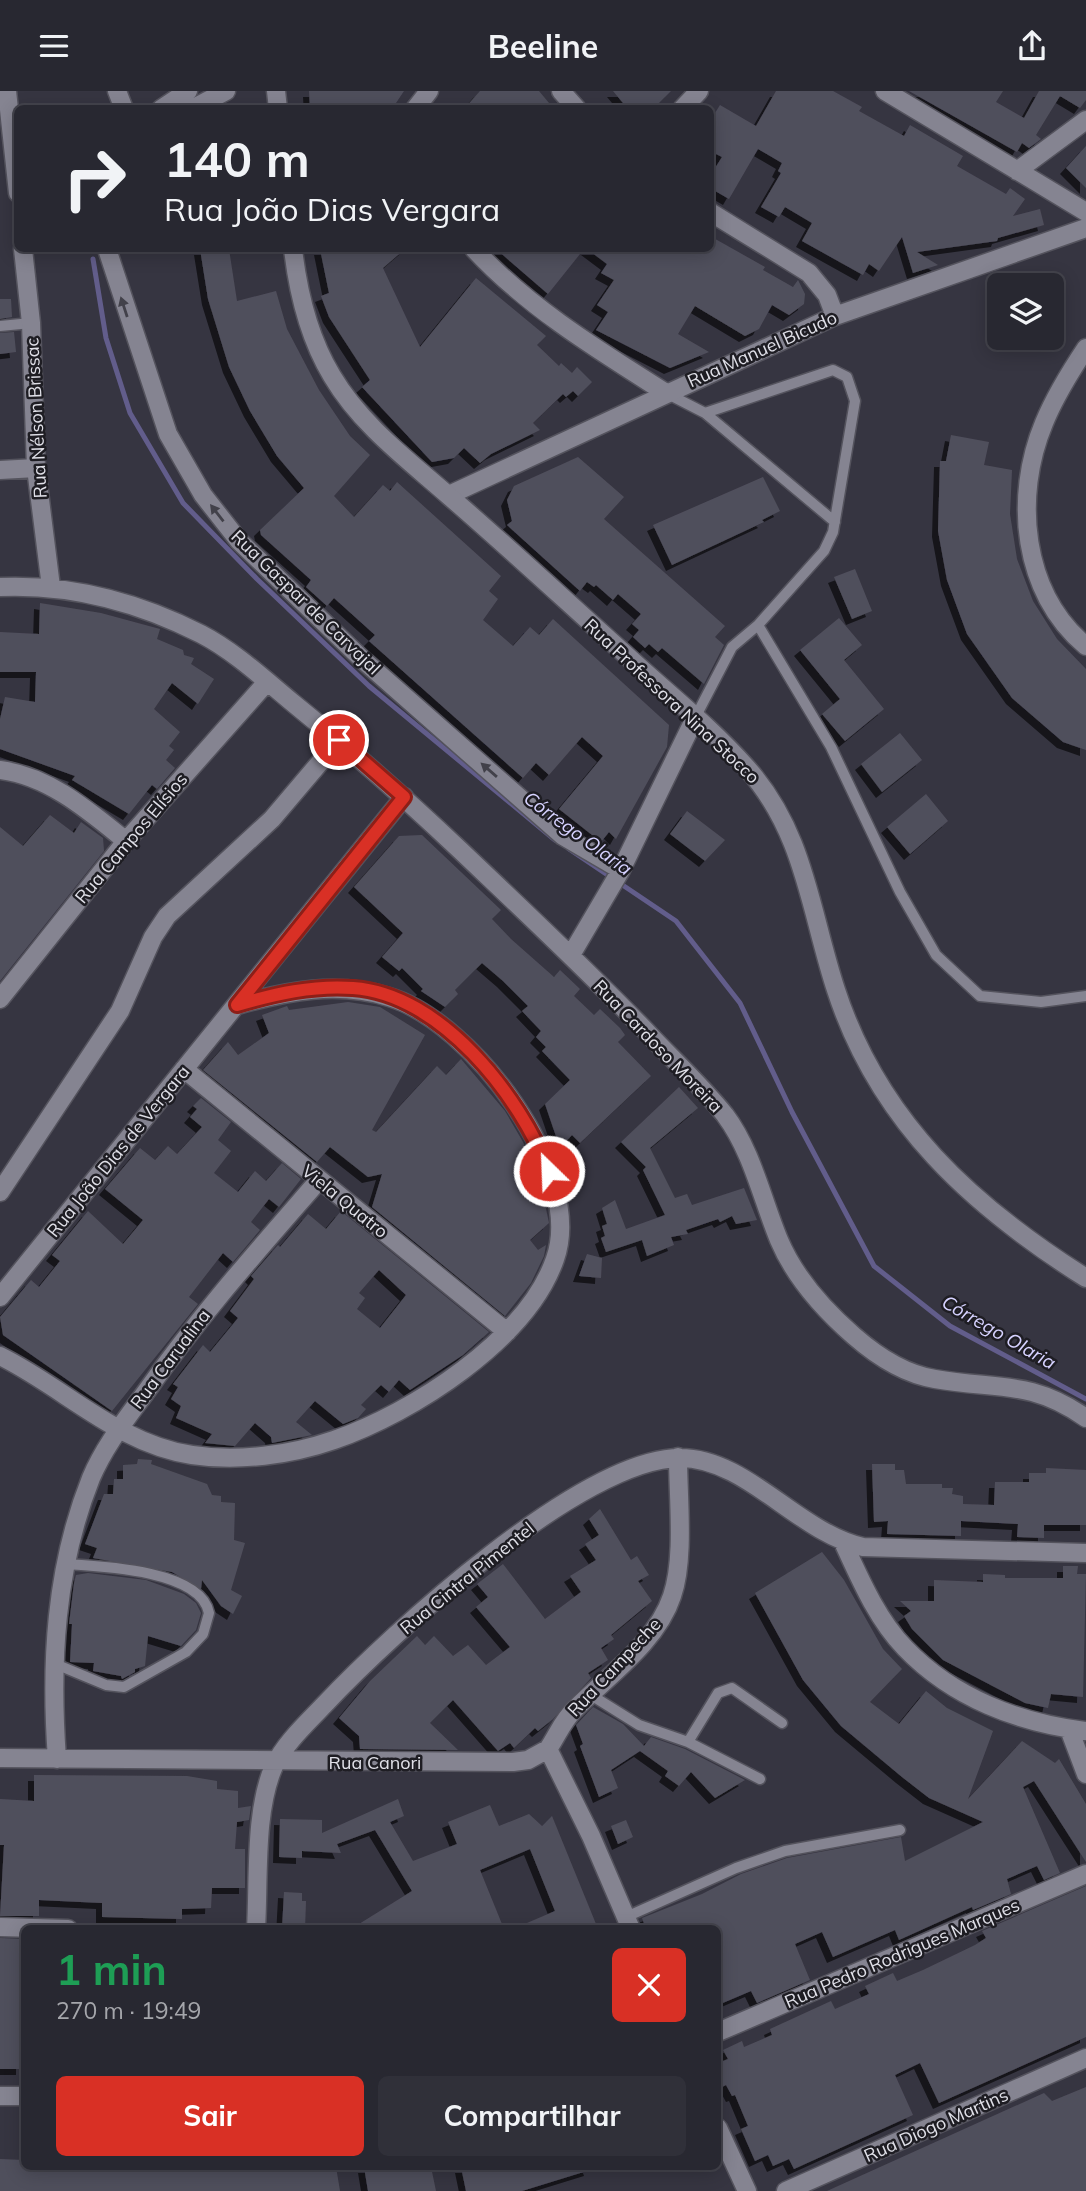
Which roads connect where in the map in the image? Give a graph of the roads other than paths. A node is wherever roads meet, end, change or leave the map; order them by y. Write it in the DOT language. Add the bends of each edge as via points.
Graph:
graph roads {
  1 [pos="7,91"];
  2 [pos="188,91"];
  3 [pos="226,91"];
  4 [pos="429,91"];
  5 [pos="561,91"];
  6 [pos="699,91"];
  7 [pos="886,91"];
  8 [pos="167,105"];
  9 [pos="200,105"];
  10 [pos="418,105"];
  11 [pos="573,105"];
  12 [pos="686,105"];
  13 [pos="1086,120"];
  14 [pos="14,156"];
  15 [pos="1017,171"];
  16 [pos="1086,212"];
  17 [pos="714,214"];
  18 [pos="1086,228"];
  19 [pos="23,252"];
  20 [pos="108,252"];
  21 [pos="294,252"];
  22 [pos="477,252"];
  23 [pos="835,316"];
  24 [pos="31,323"];
  25 [pos="0,326"];
  26 [pos="1086,348"];
  27 [pos="666,393"];
  28 [pos="705,413"];
  29 [pos="36,468"];
  30 [pos="0,470"];
  31 [pos="449,495"];
  32 [pos="835,522"];
  33 [pos="0,587"];
  34 [pos="51,587"];
  35 [pos="758,625"];
  36 [pos="1086,646"];
  37 [pos="267,682"];
  38 [pos="695,718"];
  39 [pos="339,740"];
  40 [pos="0,770"];
  41 [pos="404,797"];
  42 [pos="126,841"];
  43 [pos="619,874"];
  44 [pos="572,955"];
  45 [pos="1086,996"];
  46 [pos="0,999"];
  47 [pos="237,1005"];
  48 [pos="184,1069"];
  49 [pos="319,1180"];
  50 [pos="0,1192"];
  51 [pos="1086,1278"];
  52 [pos="1,1293"];
  53 [pos="507,1332"];
  54 [pos="0,1356"];
  55 [pos="1086,1418"];
  56 [pos="118,1430"];
  57 [pos="678,1457"];
  58 [pos="843,1542"];
  59 [pos="1086,1553"];
  60 [pos="65,1564"];
  61 [pos="53,1663"];
  62 [pos="591,1695"];
  63 [pos="782,1723"];
  64 [pos="1077,1730"];
  65 [pos="688,1742"];
  66 [pos="548,1749"];
  67 [pos="0,1758"];
  68 [pos="57,1759"];
  69 [pos="276,1762"];
  70 [pos="1086,1774"];
  71 [pos="760,1779"];
  72 [pos="900,1830"];
  73 [pos="1086,1874"];
  74 [pos="628,1923"];
  75 [pos="256,1925"];
  76 [pos="0,1927"];
  77 [pos="21,1928"];
  78 [pos="721,2031"];
  79 [pos="1086,2058"];
  80 [pos="0,2096"];
  81 [pos="21,2096"];
  82 [pos="721,2135"];
  83 [pos="747,2191"];
  84 [pos="786,2191"];
  1 -- 14 [label="street"];
  2 -- 8 [label="street"];
  3 -- 9 [label="street"];
  4 -- 10 [label="street"];
  5 -- 11 [label="street"];
  6 -- 12 [label="street"];
  7 -- 15 [label="street"];
  13 -- 15 [label="street"];
  15 -- 16 [label="street"];
  17 -- 23 [label="street" via="809,273 827,295"];
  18 -- 23 [label="street, Rua Manuel Bicudo"];
  19 -- 24 [label="street, Rua Nélson Brissac"];
  43 -- 20 [label="street, Rua Gaspar de Carvajal, one-way" via="564,836 362,659 239,541 203,495 168,433"];
  21 -- 31 [label="street, Rua Professora Nina Stocco" via="306,320 332,377 386,444"];
  22 -- 27 [label="street" via="578,337"];
  23 -- 27 [label="street, Rua Manuel Bicudo"];
  24 -- 25 [label="lane"];
  24 -- 29 [label="street, Rua Nélson Brissac"];
  26 -- 36 [label="street" via="1043,425 1031,465 1026,506 1038,580 1058,616"];
  27 -- 28 [label="lane"];
  27 -- 31 [label="street, Rua Manuel Bicudo"];
  28 -- 32 [label="lane"];
  28 -- 32 [label="lane" via="833,370 847,377 855,401"];
  29 -- 30 [label="street"];
  29 -- 34 [label="street, Rua Nélson Brissac"];
  31 -- 38 [label="street, Rua Professora Nina Stocco"];
  32 -- 35 [label="lane" via="824,551"];
  33 -- 34 [label="street, Rua Cardoso Moreira"];
  34 -- 37 [label="street, Rua Cardoso Moreira" via="121,601 163,616 205,636"];
  35 -- 38 [label="lane" via="732,647"];
  35 -- 45 [label="lane" via="831,747 900,892 936,955 980,996 1041,1002"];
  37 -- 39 [label="street, Rua Cardoso Moreira"];
  37 -- 42 [label="street, Rua Campos Elísios"];
  38 -- 43 [label="street"];
  38 -- 51 [label="street, Rua Professora Nina Stocco" via="745,766 787,824 835,988 875,1081 933,1155 990,1212"];
  39 -- 41 [label="street, Rua Cardoso Moreira"];
  39 -- 50 [label="street" via="272,819 166,916 114,1021"];
  40 -- 42 [label="street" via="40,780"];
  41 -- 44 [label="street, Rua Cardoso Moreira"];
  41 -- 47 [label="street, Rua João Dias de Vergara"];
  42 -- 46 [label="street, Rua Campos Elísios"];
  43 -- 44 [label="street"];
  44 -- 55 [label="street, Rua Cardoso Moreira" via="727,1118 789,1261 810,1292 854,1336 903,1370 935,1379 1018,1386 1044,1394"];
  47 -- 48 [label="street, Rua João Dias de Vergara"];
  47 -- 53 [label="street" via="310,989 355,988 393,997 464,1043 497,1078 541,1153 556,1190 560,1225 556,1258 539,1291"];
  48 -- 49 [label="street, Viela Quatro"];
  48 -- 52 [label="street, Rua João Dias de Vergara"];
  49 -- 53 [label="street, Viela Quatro"];
  49 -- 56 [label="street, Rua Carualina" via="202,1316"];
  53 -- 56 [label="street" via="476,1359 384,1418 334,1440 243,1457 193,1455"];
  54 -- 56 [label="street"];
  56 -- 60 [label="street, Rua Carualina" via="92,1476"];
  57 -- 58 [label="street, Rua Cintra Pimentel" via="723,1467"];
  57 -- 62 [label="street, Rua Campeche" via="676,1580 671,1598 640,1644"];
  57 -- 69 [label="street, Rua Cintra Pimentel" via="636,1466 613,1477 509,1541 409,1622 348,1680"];
  58 -- 59 [label="street, Rua Cintra Pimentel" via="886,1548"];
  58 -- 64 [label="street" via="883,1620 905,1648 937,1676 1001,1711"];
  60 -- 61 [label="street, Rua Carualina"];
  60 -- 61 [label="lane" via="128,1570 175,1581 199,1593 209,1613 203,1635 187,1652 124,1687 107,1685"];
  61 -- 68 [label="street, Rua Carualina"];
  62 -- 65 [label="lane" via="639,1725"];
  62 -- 66 [label="street, Rua Campeche" via="565,1720"];
  63 -- 65 [label="lane" via="732,1688 724,1689"];
  64 -- 70 [label="street"];
  65 -- 71 [label="lane"];
  66 -- 69 [label="street, Rua Canori" via="528,1761 513,1762"];
  66 -- 74 [label="street"];
  67 -- 68 [label="street, Rua Canori"];
  68 -- 69 [label="street, Rua Canori"];
  69 -- 75 [label="street" via="263,1811"];
  72 -- 74 [label="lane" via="785,1851 736,1868"];
  73 -- 78 [label="street, Rua Pedro Rodrigues Marques"];
  76 -- 77 [label="street"];
  79 -- 84 [label="street, Rua Diogo Martins"];
  80 -- 81 [label="street"];
  82 -- 83 [label="street"];
}
